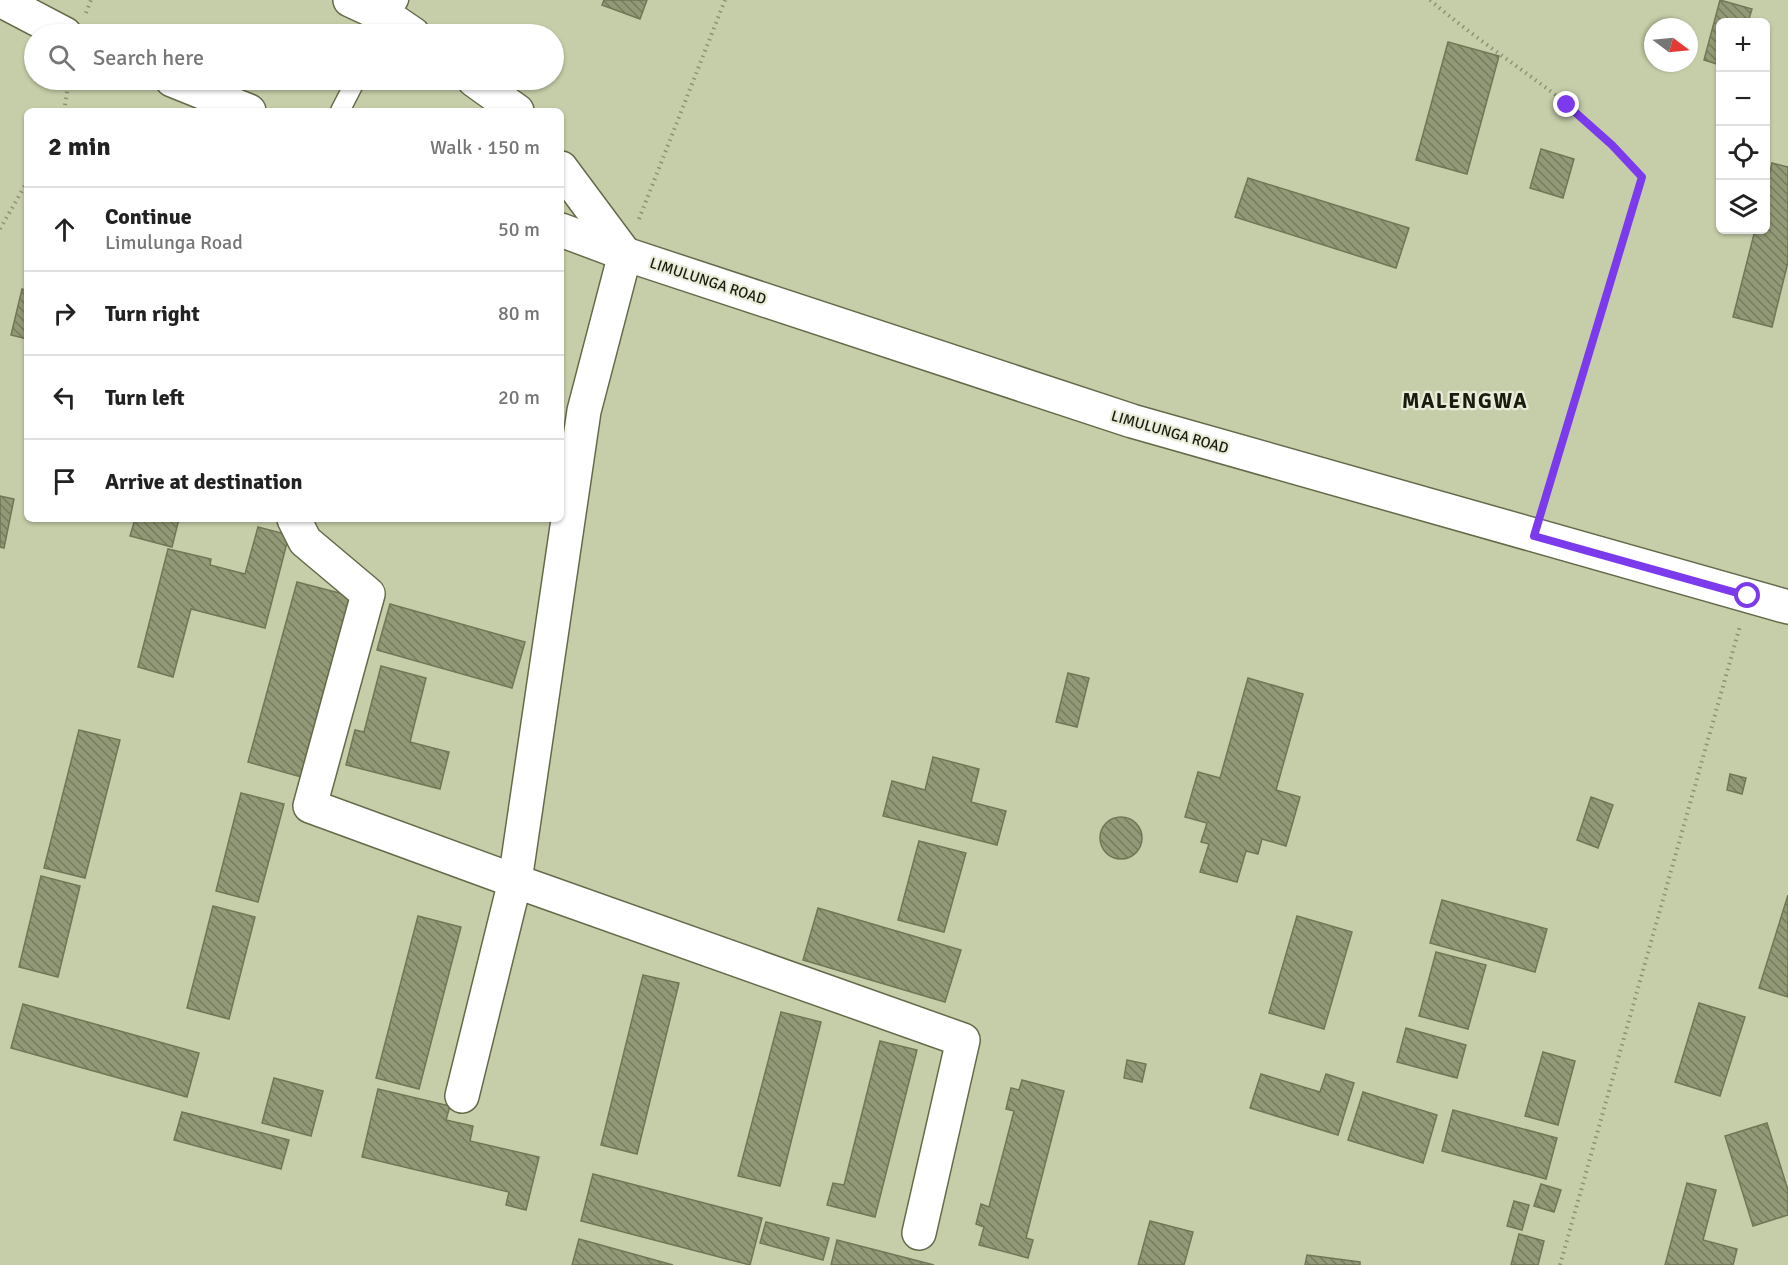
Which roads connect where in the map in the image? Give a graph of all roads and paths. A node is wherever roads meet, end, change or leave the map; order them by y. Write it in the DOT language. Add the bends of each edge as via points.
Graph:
graph roads {
  1 [pos="0,0"];
  2 [pos="350,0"];
  3 [pos="725,0"];
  4 [pos="1430,0"];
  5 [pos="396,22"];
  6 [pos="46,24"];
  7 [pos="67,90"];
  8 [pos="197,90"];
  9 [pos="351,90"];
  10 [pos="488,90"];
  11 [pos="64,108"];
  12 [pos="242,108"];
  13 [pos="342,108"];
  14 [pos="512,108"];
  15 [pos="564,172"];
  16 [pos="24,187"];
  17 [pos="0,229"];
  18 [pos="564,231"];
  19 [pos="625,254"];
  20 [pos="296,522"];
  21 [pos="1534,536"];
  22 [pos="1748,596"];
  23 [pos="1788,607"];
  24 [pos="514,881"];
  25 [pos="462,1096"];
  26 [pos="919,1233"];
  27 [pos="1560,1265"];
  1 -- 6 [label="street"];
  2 -- 5 [label="street"];
  3 -- 19 [label="path"];
  4 -- 21 [label="path" via="1567,105 1642,177"];
  7 -- 11 [label="path"];
  8 -- 12 [label="street"];
  9 -- 13 [label="lane"];
  10 -- 14 [label="street"];
  15 -- 19 [label="street"];
  16 -- 17 [label="path"];
  18 -- 19 [label="street, LIMULUNGA ROAD"];
  19 -- 21 [label="street, LIMULUNGA ROAD" via="1132,421"];
  19 -- 24 [label="street" via="584,411"];
  20 -- 24 [label="street" via="305,541 368,594 310,806"];
  21 -- 22 [label="street, LIMULUNGA ROAD"];
  22 -- 23 [label="street, LIMULUNGA ROAD"];
  22 -- 27 [label="path"];
  24 -- 25 [label="street"];
  24 -- 26 [label="street" via="963,1040"];
}
